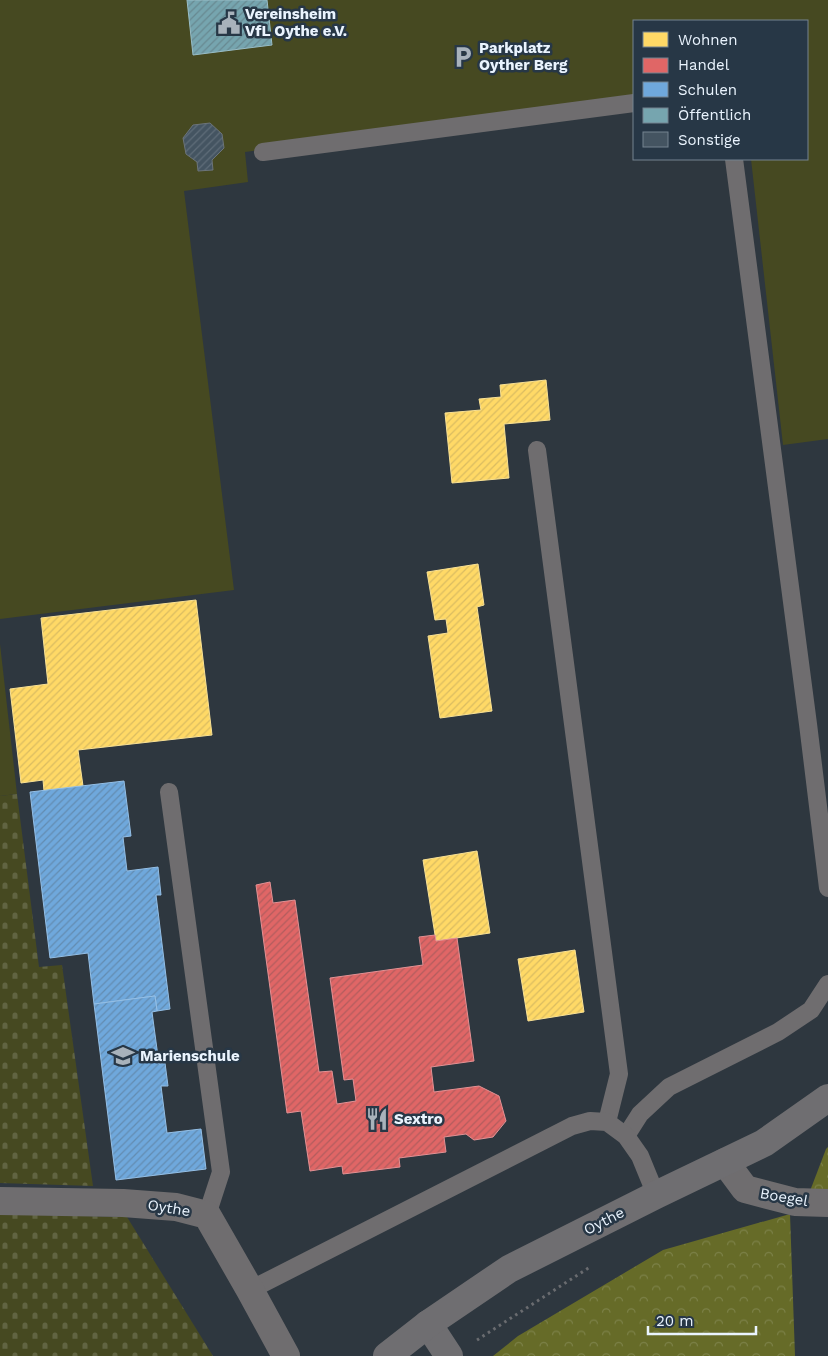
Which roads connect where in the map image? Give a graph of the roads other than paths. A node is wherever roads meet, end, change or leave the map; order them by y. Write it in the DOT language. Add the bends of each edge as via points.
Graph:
graph roads {
  1 [pos="633,104"];
  2 [pos="263,152"];
  3 [pos="734,160"];
  4 [pos="537,450"];
  5 [pos="168,792"];
  6 [pos="828,888"];
  7 [pos="828,984"];
  8 [pos="828,1098"];
  9 [pos="607,1122"];
  10 [pos="626,1136"];
  11 [pos="725,1162"];
  12 [pos="656,1195"];
  13 [pos="0,1201"];
  14 [pos="828,1203"];
  15 [pos="207,1215"];
  16 [pos="250,1290"];
  17 [pos="428,1324"];
  18 [pos="286,1356"];
  19 [pos="387,1356"];
  20 [pos="449,1356"];
  1 -- 2 [label="lane"];
  3 -- 6 [label="lane"];
  4 -- 9 [label="lane" via="619,1074"];
  5 -- 15 [label="lane" via="221,1172"];
  7 -- 10 [label="lane" via="811,1010 778,1032 670,1087 640,1114"];
  8 -- 11 [label="main road, Oythe" via="764,1143"];
  9 -- 10 [label="lane"];
  9 -- 16 [label="lane" via="590,1120 572,1126"];
  10 -- 12 [label="lane" via="640,1156"];
  11 -- 12 [label="main road, Oythe"];
  11 -- 14 [label="street, Boegel" via="745,1189 795,1202"];
  12 -- 17 [label="main road, Oythe" via="509,1269"];
  13 -- 15 [label="street, Oythe" via="176,1206"];
  15 -- 16 [label="street, Oythe"];
  16 -- 18 [label="street, Oythe"];
  17 -- 19 [label="main road, Oythe"];
  17 -- 20 [label="main road"];
}
